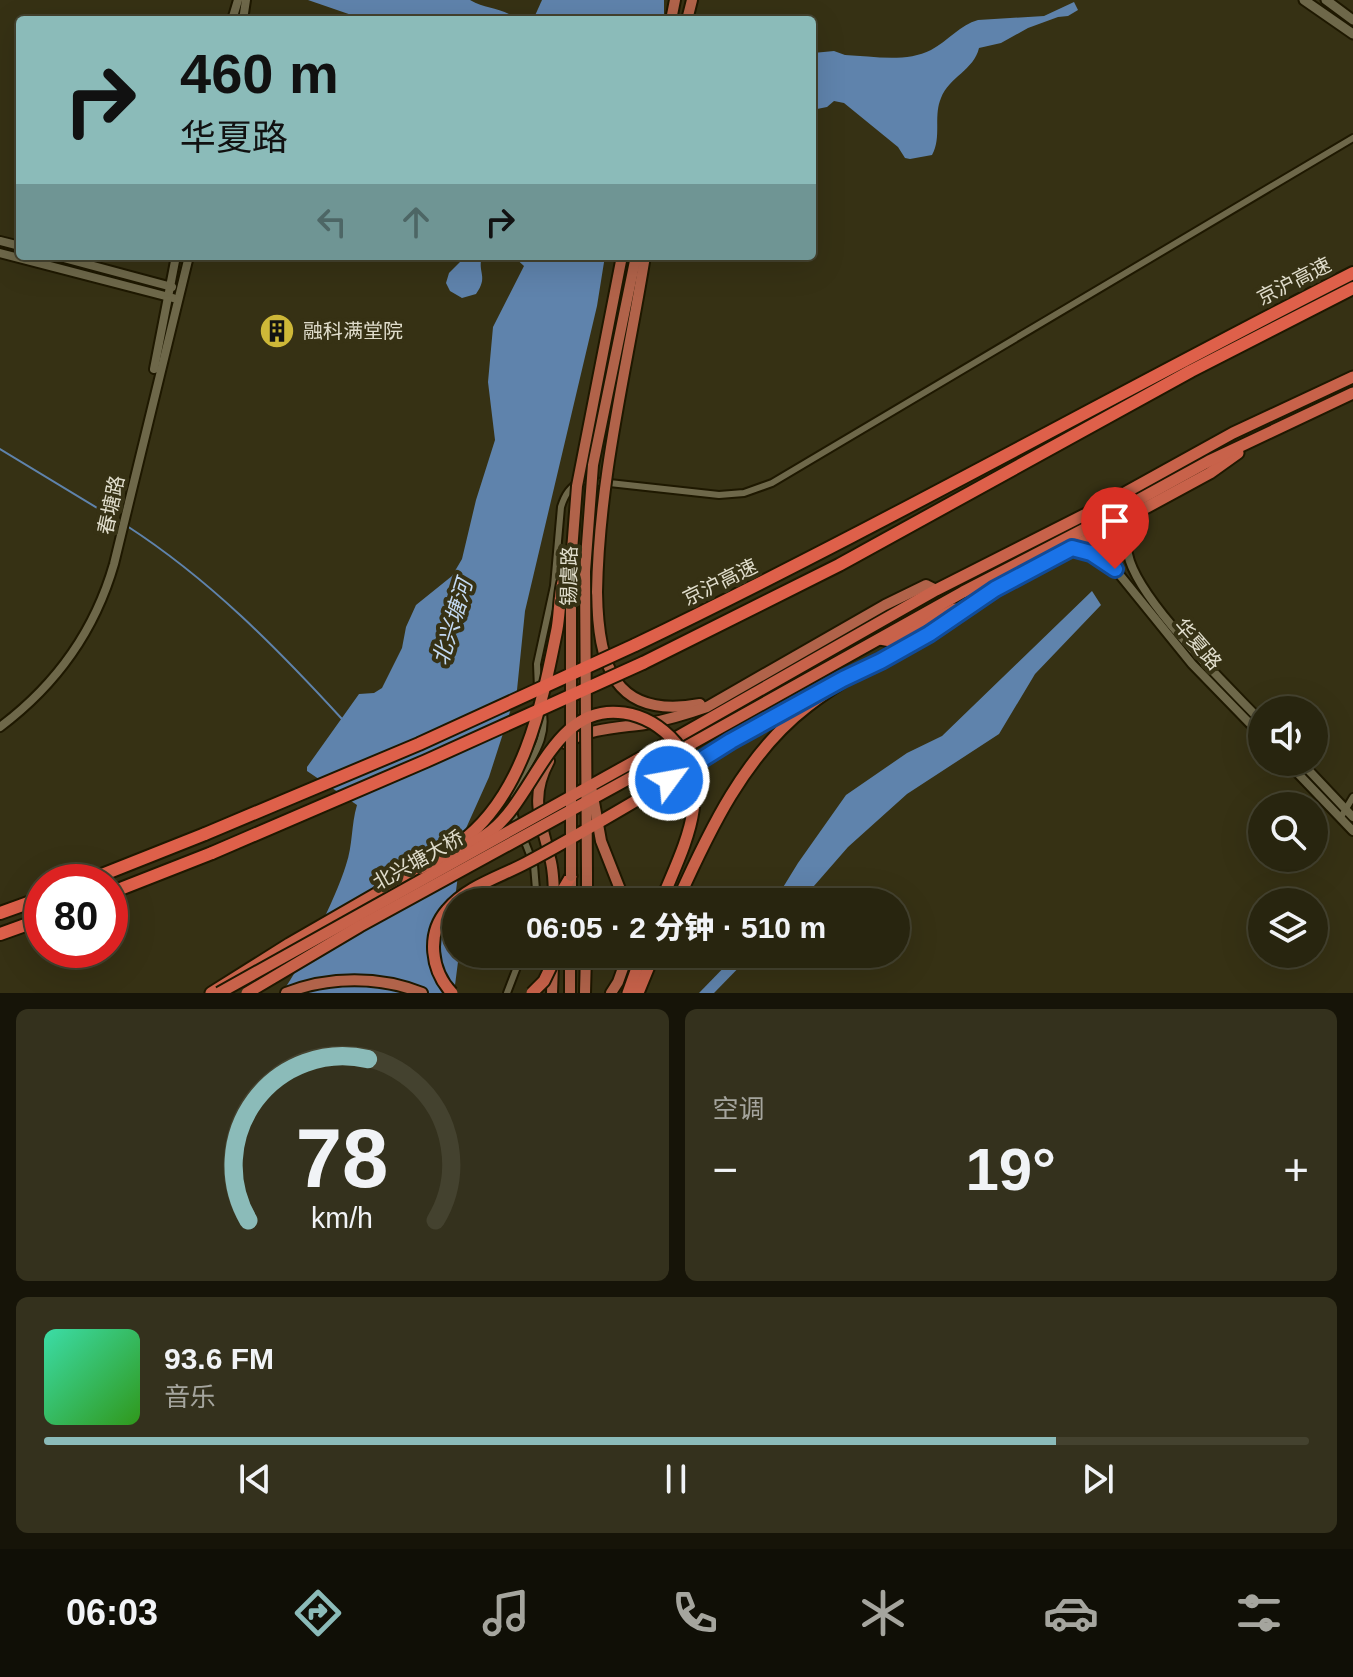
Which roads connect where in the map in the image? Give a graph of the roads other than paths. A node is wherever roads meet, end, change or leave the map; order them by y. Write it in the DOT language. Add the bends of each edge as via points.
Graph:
graph roads {
  1 [pos="1304,0"];
  2 [pos="1326,0"];
  3 [pos="1353,20"];
  4 [pos="1353,34"];
  5 [pos="1353,138"];
  6 [pos="27,260"];
  7 [pos="71,260"];
  8 [pos="175,260"];
  9 [pos="188,260"];
  10 [pos="621,260"];
  11 [pos="635,260"];
  12 [pos="644,260"];
  13 [pos="1353,273"];
  14 [pos="169,287"];
  15 [pos="1353,288"];
  16 [pos="181,290"];
  17 [pos="172,298"];
  18 [pos="1353,377"];
  19 [pos="1353,393"];
  20 [pos="1264,435"];
  21 [pos="1141,509"];
  22 [pos="1072,548"];
  23 [pos="571,564"];
  24 [pos="995,589"];
  25 [pos="936,590"];
  26 [pos="879,639"];
  27 [pos="881,661"];
  28 [pos="714,702"];
  29 [pos="1248,707"];
  30 [pos="1248,722"];
  31 [pos="0,725"];
  32 [pos="587,769"];
  33 [pos="1303,776"];
  34 [pos="1313,776"];
  35 [pos="1353,797"];
  36 [pos="1347,815"];
  37 [pos="1353,831"];
  38 [pos="128,865"];
  39 [pos="421,868"];
  40 [pos="571,876"];
  41 [pos="128,886"];
  42 [pos="536,888"];
  43 [pos="553,888"];
  44 [pos="564,888"];
  45 [pos="571,888"];
  46 [pos="587,888"];
  47 [pos="619,888"];
  48 [pos="666,888"];
  49 [pos="684,888"];
  50 [pos="24,904"];
  51 [pos="0,913"];
  52 [pos="24,925"];
  53 [pos="0,934"];
  54 [pos="517,968"];
  55 [pos="549,968"];
  56 [pos="554,968"];
  57 [pos="570,968"];
  58 [pos="586,968"];
  59 [pos="623,968"];
  60 [pos="637,968"];
  61 [pos="648,968"];
  62 [pos="375,982"];
  63 [pos="211,993"];
  64 [pos="219,993"];
  65 [pos="247,993"];
  66 [pos="286,993"];
  67 [pos="403,993"];
  68 [pos="422,993"];
  69 [pos="452,993"];
  70 [pos="507,993"];
  71 [pos="532,993"];
  72 [pos="552,993"];
  73 [pos="570,993"];
  74 [pos="585,993"];
  75 [pos="611,993"];
  76 [pos="628,993"];
  77 [pos="638,993"];
  1 -- 4 [label="main road"];
  2 -- 3 [label="main road"];
  5 -- 42 [label="street" via="772,483 719,495 582,480 572,485 561,507 554,586 537,664 546,724 513,795 515,822 534,865"];
  6 -- 17 [label="street"];
  7 -- 14 [label="street"];
  8 -- 14 [label="street, 春塘路"];
  9 -- 16 [label="street, 春塘路"];
  10 -- 23 [label="main road, 锡虞路, bridge" via="577,486"];
  11 -- 32 [label="main road, 锡虞路, bridge" via="593,465 585,571"];
  12 -- 28 [label="main road, bridge" via="601,505 598,633 601,651 622,689 659,707"];
  13 -- 38 [label="highway, 京沪高速, bridge" via="754,588 419,744"];
  14 -- 16 [label="street"];
  14 -- 17 [label="street, 春塘路"];
  15 -- 41 [label="highway, 京沪高速, bridge" via="839,565 643,663"];
  16 -- 17 [label="street, 春塘路"];
  17 -- 31 [label="street, 春塘路" via="109,569 85,627 53,675"];
  18 -- 25 [label="highway, 北兴塘大桥" via="1233,433"];
  19 -- 20 [label="highway"];
  20 -- 21 [label="highway" via="1210,473"];
  20 -- 26 [label="highway"];
  21 -- 22 [label="highway"];
  21 -- 29 [label="street, 华夏路" via="1127,536 1132,569 1200,657"];
  22 -- 24 [label="highway"];
  22 -- 30 [label="street, 华夏路" via="1115,569 1192,664"];
  23 -- 39 [label="highway, bridge" via="564,574 558,625 533,724 515,773 485,821"];
  23 -- 40 [label="main road, 锡虞路, bridge"];
  24 -- 26 [label="highway" via="891,641"];
  24 -- 27 [label="highway"];
  25 -- 28 [label="main road" via="926,585 885,605"];
  25 -- 64 [label="highway, 北兴塘大桥, bridge"];
  26 -- 65 [label="highway, 北兴塘大桥, bridge"];
  27 -- 49 [label="highway" via="809,705 776,734 751,763"];
  27 -- 69 [label="highway, bridge" via="731,741 525,864 468,891 437,926 434,959"];
  28 -- 43 [label="main road" via="678,717 579,735 552,756 540,782 537,810"];
  32 -- 46 [label="main road, 锡虞路, bridge"];
  32 -- 47 [label="main road, bridge" via="601,841"];
  33 -- 36 [label="street"];
  34 -- 36 [label="street"];
  35 -- 36 [label="street"];
  36 -- 37 [label="street"];
  39 -- 48 [label="highway, bridge" via="491,831 568,729 614,711 652,722 669,734 692,772 692,820"];
  39 -- 63 [label="highway, bridge"];
  40 -- 44 [label="highway"];
  40 -- 45 [label="main road, 锡虞路"];
  50 -- 51 [label="highway"];
  52 -- 53 [label="highway"];
  54 -- 70 [label="street"];
  55 -- 71 [label="highway, bridge"];
  56 -- 72 [label="main road"];
  57 -- 73 [label="main road"];
  58 -- 74 [label="main road"];
  59 -- 75 [label="main road"];
  60 -- 76 [label="highway"];
  61 -- 77 [label="highway"];
  62 -- 66 [label="main road" via="330,982"];
  62 -- 67 [label="main road"];
  62 -- 68 [label="main road"];
}
